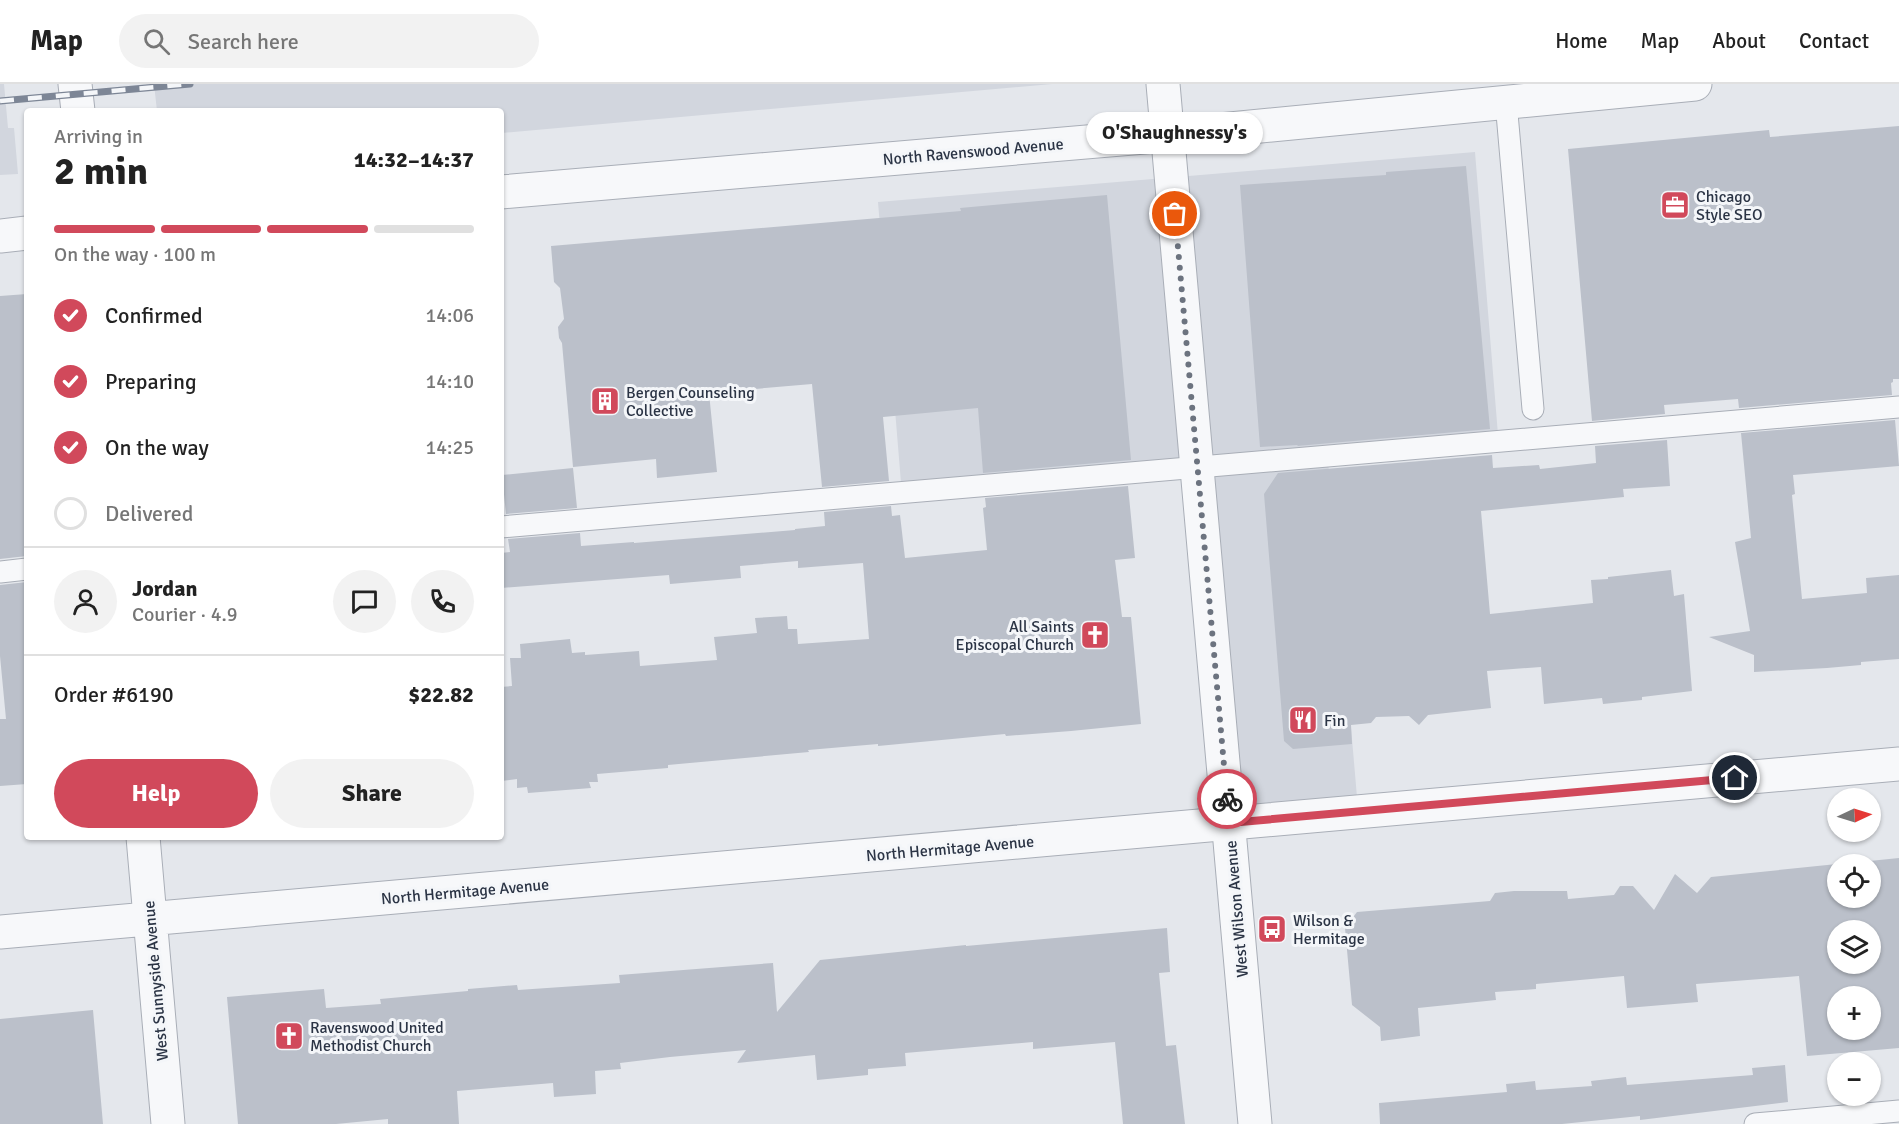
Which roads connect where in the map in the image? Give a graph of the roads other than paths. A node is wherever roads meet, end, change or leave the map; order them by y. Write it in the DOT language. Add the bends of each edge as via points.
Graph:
graph roads {
  1 [pos="75,84"];
  2 [pos="1163,84"];
  3 [pos="1695,84"];
  4 [pos="1506,102"];
  5 [pos="78,108"];
  6 [pos="1168,135"];
  7 [pos="504,192"];
  8 [pos="24,233"];
  9 [pos="0,236"];
  10 [pos="1899,407"];
  11 [pos="1533,409"];
  12 [pos="1197,467"];
  13 [pos="504,527"];
  14 [pos="24,569"];
  15 [pos="0,572"];
  16 [pos="1899,764"];
  17 [pos="1229,823"];
  18 [pos="142,840"];
  19 [pos="150,919"];
  20 [pos="0,932"];
  21 [pos="1899,1112"];
  22 [pos="168,1124"];
  23 [pos="1255,1124"];
  24 [pos="1755,1124"];
  1 -- 5 [label="street"];
  2 -- 6 [label="street, West Wilson Avenue"];
  3 -- 4 [label="street, North Ravenswood Avenue"];
  4 -- 6 [label="street, North Ravenswood Avenue"];
  4 -- 11 [label="lane"];
  6 -- 7 [label="street, North Ravenswood Avenue"];
  6 -- 12 [label="street, West Wilson Avenue"];
  8 -- 9 [label="street"];
  10 -- 12 [label="lane"];
  12 -- 13 [label="lane"];
  12 -- 17 [label="street, West Wilson Avenue"];
  14 -- 15 [label="lane"];
  16 -- 17 [label="street, North Hermitage Avenue"];
  17 -- 19 [label="street, North Hermitage Avenue"];
  17 -- 23 [label="street, West Wilson Avenue"];
  18 -- 19 [label="street, West Sunnyside Avenue"];
  19 -- 20 [label="street, North Hermitage Avenue"];
  19 -- 22 [label="street, West Sunnyside Avenue"];
  21 -- 24 [label="lane"];
}
